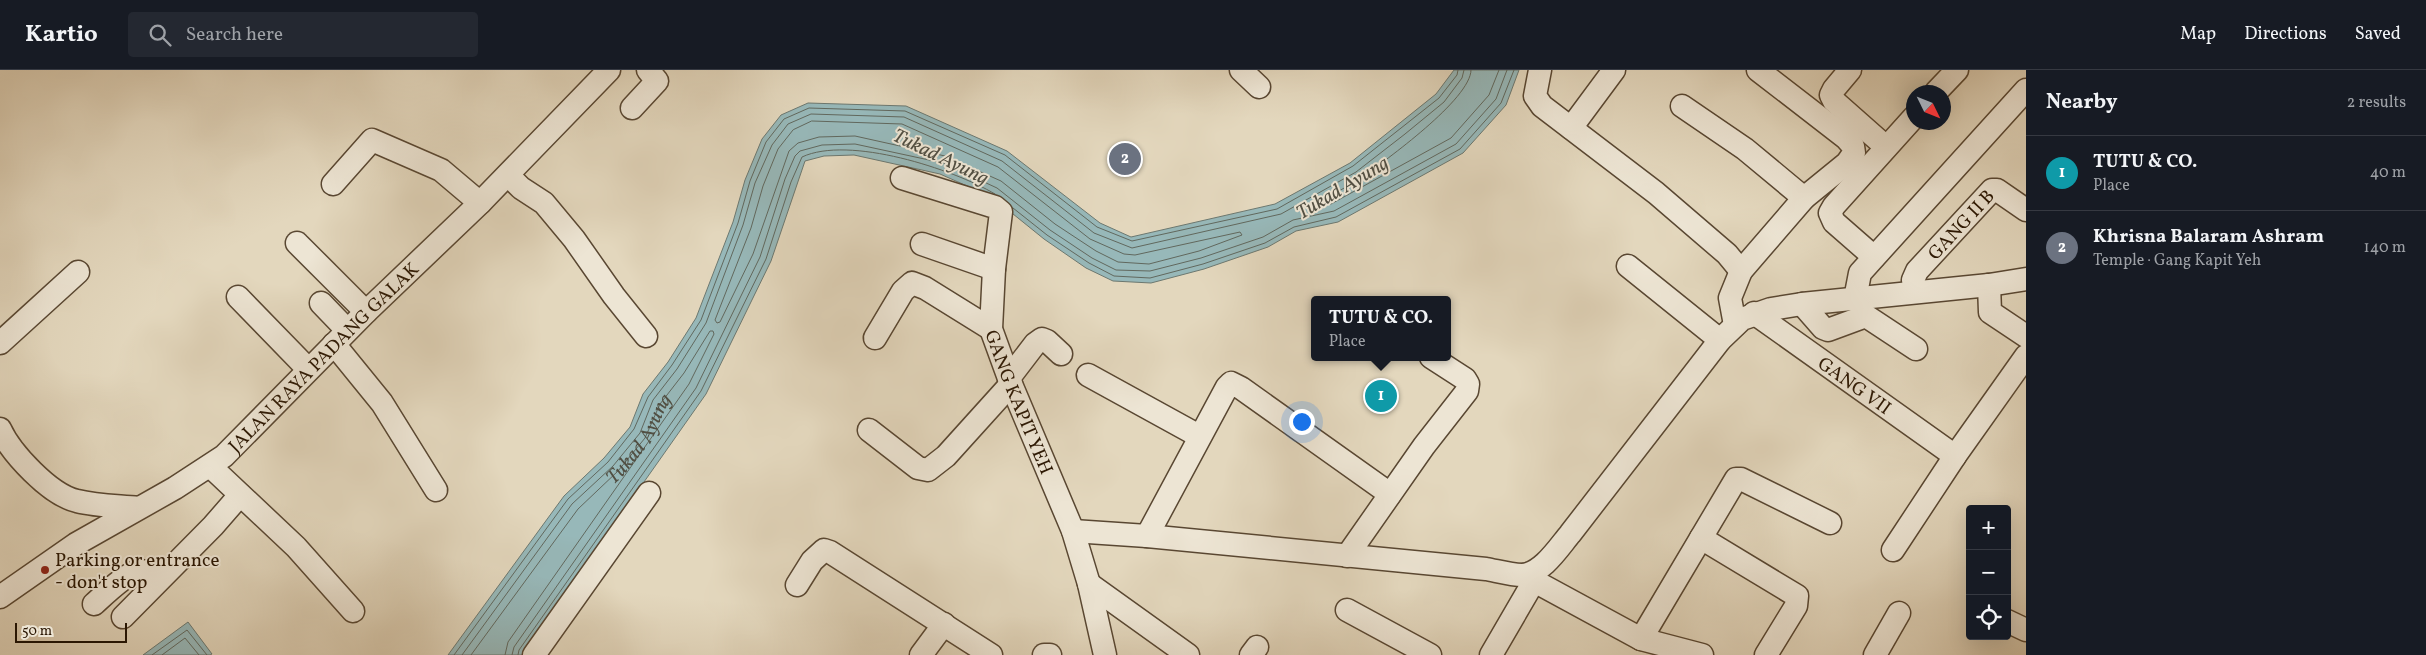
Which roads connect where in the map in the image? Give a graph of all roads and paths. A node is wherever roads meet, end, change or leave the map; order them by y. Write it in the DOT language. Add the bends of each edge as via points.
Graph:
graph roads {
  1 [pos="609,70"];
  2 [pos="648,70"];
  3 [pos="1241,70"];
  4 [pos="1540,70"];
  5 [pos="1614,70"];
  6 [pos="1758,70"];
  7 [pos="1957,70"];
  8 [pos="1841,73"];
  9 [pos="1943,85"];
  10 [pos="1259,87"];
  11 [pos="2026,90"];
  12 [pos="1682,106"];
  13 [pos="632,108"];
  14 [pos="1906,126"];
  15 [pos="1571,128"];
  16 [pos="1886,147"];
  17 [pos="508,174"];
  18 [pos="902,178"];
  19 [pos="333,184"];
  20 [pos="1804,198"];
  21 [pos="480,203"];
  22 [pos="2026,210"];
  23 [pos="296,243"];
  24 [pos="922,244"];
  25 [pos="1874,257"];
  26 [pos="1628,266"];
  27 [pos="994,269"];
  28 [pos="1741,270"];
  29 [pos="78,272"];
  30 [pos="2026,279"];
  31 [pos="1989,285"];
  32 [pos="1915,292"];
  33 [pos="238,297"];
  34 [pos="1855,298"];
  35 [pos="321,303"];
  36 [pos="1802,304"];
  37 [pos="366,312"];
  38 [pos="1754,313"];
  39 [pos="991,328"];
  40 [pos="1727,332"];
  41 [pos="646,336"];
  42 [pos="2026,336"];
  43 [pos="341,337"];
  44 [pos="875,338"];
  45 [pos="0,343"];
  46 [pos="1916,349"];
  47 [pos="1061,354"];
  48 [pos="2026,356"];
  49 [pos="363,359"];
  50 [pos="1437,361"];
  51 [pos="308,369"];
  52 [pos="1088,375"];
  53 [pos="1011,381"];
  54 [pos="0,429"];
  55 [pos="869,430"];
  56 [pos="1199,436"];
  57 [pos="1955,456"];
  58 [pos="210,466"];
  59 [pos="436,490"];
  60 [pos="649,493"];
  61 [pos="1390,494"];
  62 [pos="240,496"];
  63 [pos="75,501"];
  64 [pos="138,508"];
  65 [pos="1830,523"];
  66 [pos="1073,532"];
  67 [pos="1147,536"];
  68 [pos="1701,538"];
  69 [pos="76,544"];
  70 [pos="1893,550"];
  71 [pos="1347,556"];
  72 [pos="1528,578"];
  73 [pos="159,579"];
  74 [pos="1089,584"];
  75 [pos="797,585"];
  76 [pos="0,596"];
  77 [pos="94,604"];
  78 [pos="353,610"];
  79 [pos="1347,610"];
  80 [pos="1899,613"];
  81 [pos="123,617"];
  82 [pos="2011,623"];
  83 [pos="944,624"];
  84 [pos="2026,630"];
  85 [pos="1641,639"];
  86 [pos="538,654"];
  87 [pos="921,655"];
  88 [pos="991,655"];
  89 [pos="1044,655"];
  90 [pos="1050,655"];
  91 [pos="1106,655"];
  92 [pos="1188,655"];
  93 [pos="1430,655"];
  94 [pos="1491,655"];
  95 [pos="1702,655"];
  96 [pos="1766,655"];
  97 [pos="1874,655"];
  1 -- 17 [label="street, JALAN RAYA PADANG GALAK"];
  2 -- 13 [label="street" via="657,81"];
  3 -- 10 [label="street"];
  4 -- 15 [label="street" via="1536,101"];
  5 -- 15 [label="street"];
  6 -- 20 [label="street" via="1853,146 1854,153 1847,163"];
  7 -- 9 [label="street"];
  8 -- 16 [label="street" via="1831,95 1834,102"];
  11 -- 25 [label="street"];
  12 -- 20 [label="street" via="1745,149"];
  14 -- 16 [label="street"];
  15 -- 28 [label="street" via="1656,192"];
  16 -- 25 [label="street" via="1830,213 1834,222"];
  17 -- 21 [label="street, JALAN RAYA PADANG GALAK"];
  17 -- 41 [label="street" via="521,188 544,203"];
  18 -- 27 [label="street, GANG KAPIT YEH" via="998,209 1002,218"];
  19 -- 21 [label="street" via="372,140 441,170"];
  20 -- 28 [label="street"];
  21 -- 37 [label="street, JALAN RAYA PADANG GALAK"];
  22 -- 32 [label="street, GANG II B" via="1997,190 1992,190 1917,272 1913,280"];
  23 -- 37 [label="street"];
  24 -- 27 [label="street"];
  25 -- 34 [label="street" via="1860,273"];
  26 -- 40 [label="street"];
  27 -- 39 [label="street, GANG KAPIT YEH"];
  28 -- 40 [label="street" via="1730,298"];
  29 -- 45 [label="street"];
  30 -- 31 [label="street"];
  31 -- 32 [label="street"];
  31 -- 42 [label="street" via="1990,312"];
  32 -- 34 [label="street"];
  33 -- 51 [label="street"];
  34 -- 36 [label="street"];
  35 -- 43 [label="street"];
  36 -- 38 [label="street"];
  36 -- 46 [label="street" via="1828,330 1866,316"];
  37 -- 43 [label="street, JALAN RAYA PADANG GALAK"];
  38 -- 40 [label="street"];
  38 -- 57 [label="street, GANG VII"];
  39 -- 44 [label="street" via="912,283 903,291"];
  39 -- 53 [label="street, GANG KAPIT YEH"];
  40 -- 72 [label="street" via="1570,534"];
  43 -- 49 [label="street"];
  43 -- 51 [label="street, JALAN RAYA PADANG GALAK"];
  43 -- 59 [label="street"];
  47 -- 53 [label="street" via="1042,339 1035,344"];
  48 -- 57 [label="street"];
  50 -- 61 [label="street" via="1465,379 1467,391"];
  51 -- 58 [label="street, JALAN RAYA PADANG GALAK" via="254,426"];
  52 -- 56 [label="street"];
  53 -- 55 [label="street" via="946,456 928,470 918,468"];
  53 -- 66 [label="street, GANG KAPIT YEH"];
  54 -- 63 [label="street" via="25,463 59,493"];
  56 -- 61 [label="street" via="1231,383"];
  56 -- 67 [label="street"];
  57 -- 70 [label="street"];
  58 -- 62 [label="street"];
  58 -- 64 [label="street, JALAN RAYA PADANG GALAK"];
  60 -- 86 [label="street"];
  61 -- 71 [label="street"];
  62 -- 73 [label="street"];
  62 -- 78 [label="street" via="296,546"];
  63 -- 64 [label="street"];
  63 -- 69 [label="street" via="80,520"];
  64 -- 69 [label="street, JALAN RAYA PADANG GALAK"];
  65 -- 68 [label="street" via="1736,479"];
  66 -- 67 [label="street"];
  66 -- 74 [label="street, GANG KAPIT YEH"];
  67 -- 71 [label="street"];
  68 -- 85 [label="street"];
  68 -- 96 [label="street" via="1797,596 1796,606"];
  69 -- 76 [label="street, JALAN RAYA PADANG GALAK"];
  71 -- 72 [label="street" via="1486,569"];
  72 -- 85 [label="street"];
  72 -- 94 [label="street"];
  73 -- 77 [label="street" via="147,572 130,574"];
  73 -- 81 [label="street"];
  74 -- 91 [label="street, GANG KAPIT YEH"];
  74 -- 92 [label="street"];
  75 -- 83 [label="street" via="812,561 824,550"];
  79 -- 93 [label="street"];
  80 -- 97 [label="street"];
  82 -- 84 [label="street"];
  83 -- 87 [label="street"];
  83 -- 88 [label="street"];
  85 -- 95 [label="street"];
  89 -- 90 [label="street"];
}
